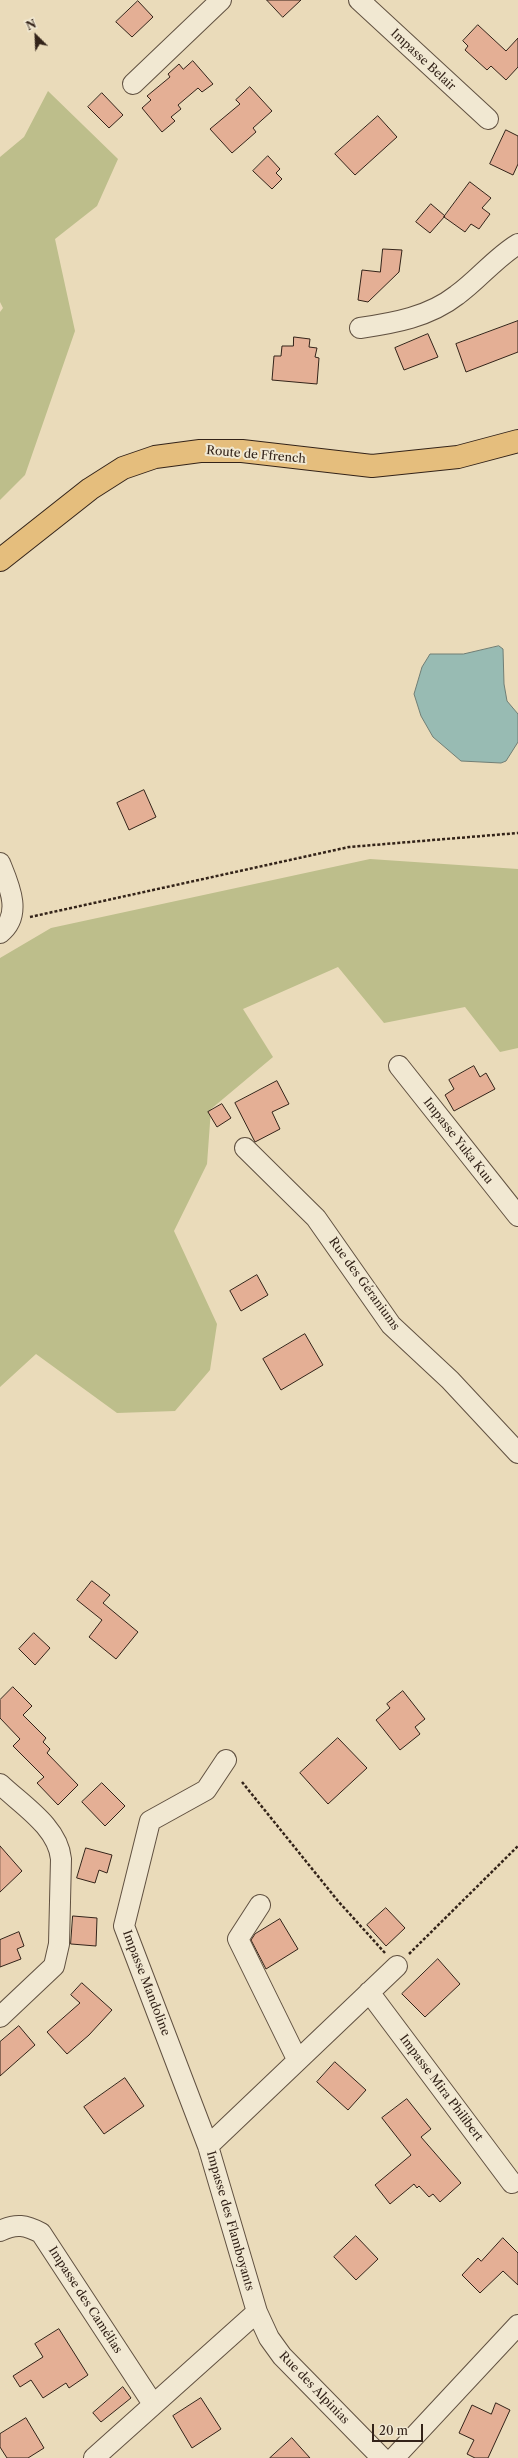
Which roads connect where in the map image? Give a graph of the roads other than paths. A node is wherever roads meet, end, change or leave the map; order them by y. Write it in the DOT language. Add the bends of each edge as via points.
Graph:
graph roads {
  1 [pos="221,0"];
  2 [pos="359,0"];
  3 [pos="133,84"];
  4 [pos="488,119"];
  5 [pos="518,244"];
  6 [pos="360,328"];
  7 [pos="518,441"];
  8 [pos="0,560"];
  9 [pos="0,863"];
  10 [pos="5,928"];
  11 [pos="399,1066"];
  12 [pos="245,1148"];
  13 [pos="518,1216"];
  14 [pos="518,1453"];
  15 [pos="226,1760"];
  16 [pos="0,1784"];
  17 [pos="260,1906"];
  18 [pos="397,1966"];
  19 [pos="369,1992"];
  20 [pos="2,2012"];
  21 [pos="297,2059"];
  22 [pos="208,2146"];
  23 [pos="512,2184"];
  24 [pos="0,2231"];
  25 [pos="256,2312"];
  26 [pos="518,2325"];
  27 [pos="153,2404"];
  28 [pos="94,2458"];
  29 [pos="382,2458"];
  30 [pos="394,2458"];
  1 -- 3 [label="street"];
  2 -- 4 [label="street, Impasse Belair"];
  5 -- 6 [label="street" via="456,296 428,313 395,323"];
  7 -- 8 [label="main road, Route de Ffrench" via="458,457 372,466 242,451 200,451 155,457 123,468 90,489"];
  9 -- 10 [label="street" via="13,904"];
  11 -- 13 [label="street, Impasse Yuka Kuu"];
  12 -- 14 [label="street, Rue des Géraniums" via="316,1218 391,1325 450,1380"];
  15 -- 22 [label="street, Impasse Mandoline" via="206,1790 150,1821 124,1926"];
  16 -- 20 [label="street" via="49,1830 60,1848 62,1859 59,1944 54,1966"];
  17 -- 21 [label="street" via="238,1939"];
  18 -- 19 [label="street, Impasse des Flamboyants"];
  19 -- 21 [label="street, Impasse des Flamboyants"];
  19 -- 23 [label="street, Impasse Mira Philibert"];
  21 -- 22 [label="street, Impasse des Flamboyants"];
  22 -- 25 [label="street, Impasse des Flamboyants"];
  24 -- 27 [label="street, Impasse des Camélias" via="12,2225 27,2226 41,2233"];
  25 -- 27 [label="street"];
  25 -- 29 [label="street, Rue des Alpinias" via="268,2338 282,2356"];
  26 -- 30 [label="street"];
  27 -- 28 [label="street"];
}
